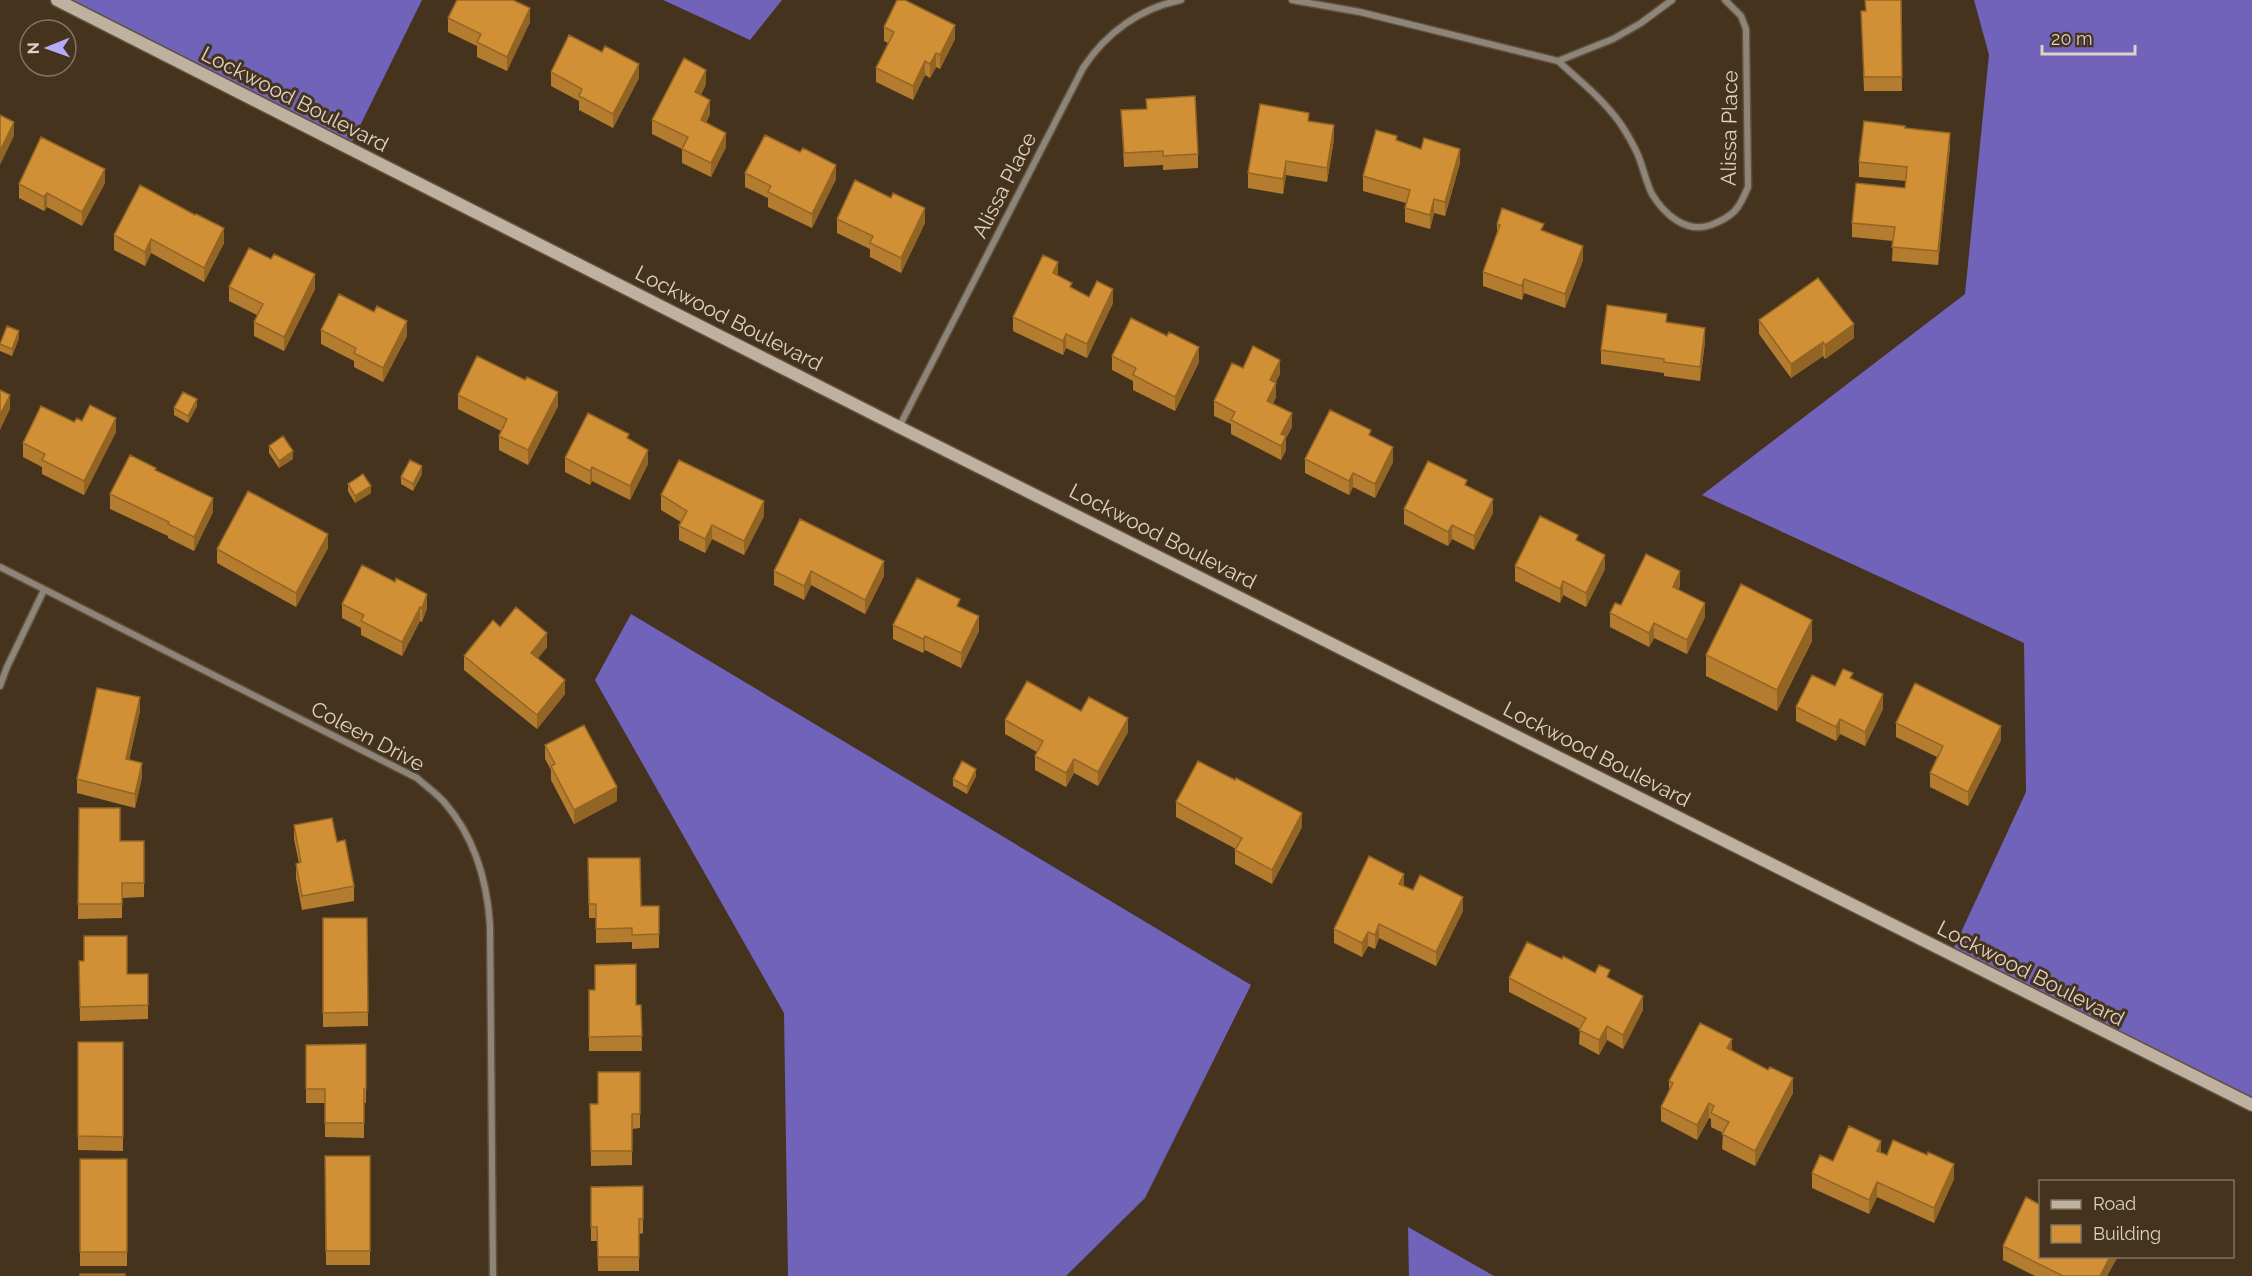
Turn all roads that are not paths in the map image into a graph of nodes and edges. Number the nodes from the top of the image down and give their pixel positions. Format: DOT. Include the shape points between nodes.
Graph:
graph roads {
  1 [pos="57,0"];
  2 [pos="1181,0"];
  3 [pos="1292,0"];
  4 [pos="1672,0"];
  5 [pos="1725,0"];
  6 [pos="79,5"];
  7 [pos="1558,61"];
  8 [pos="899,427"];
  9 [pos="0,567"];
  10 [pos="44,590"];
  11 [pos="0,686"];
  12 [pos="2252,1106"];
  13 [pos="493,1276"];
  1 -- 6 [label="main road, Lockwood Boulevard"];
  2 -- 8 [label="street, Alissa Place" via="1138,15 1108,36 1083,68"];
  3 -- 7 [label="street, Alissa Place" via="1360,12"];
  4 -- 7 [label="street" via="1613,39"];
  5 -- 7 [label="street, Alissa Place" via="1741,16 1746,29 1748,187 1740,206 1728,218 1708,226 1681,224 1664,211 1651,192 1637,153 1620,123"];
  6 -- 8 [label="main road, Lockwood Boulevard"];
  8 -- 12 [label="main road, Lockwood Boulevard"];
  9 -- 10 [label="street, Coleen Drive"];
  10 -- 11 [label="street"];
  10 -- 13 [label="street, Coleen Drive" via="417,778 444,802 468,838 484,877 490,925"];
}
